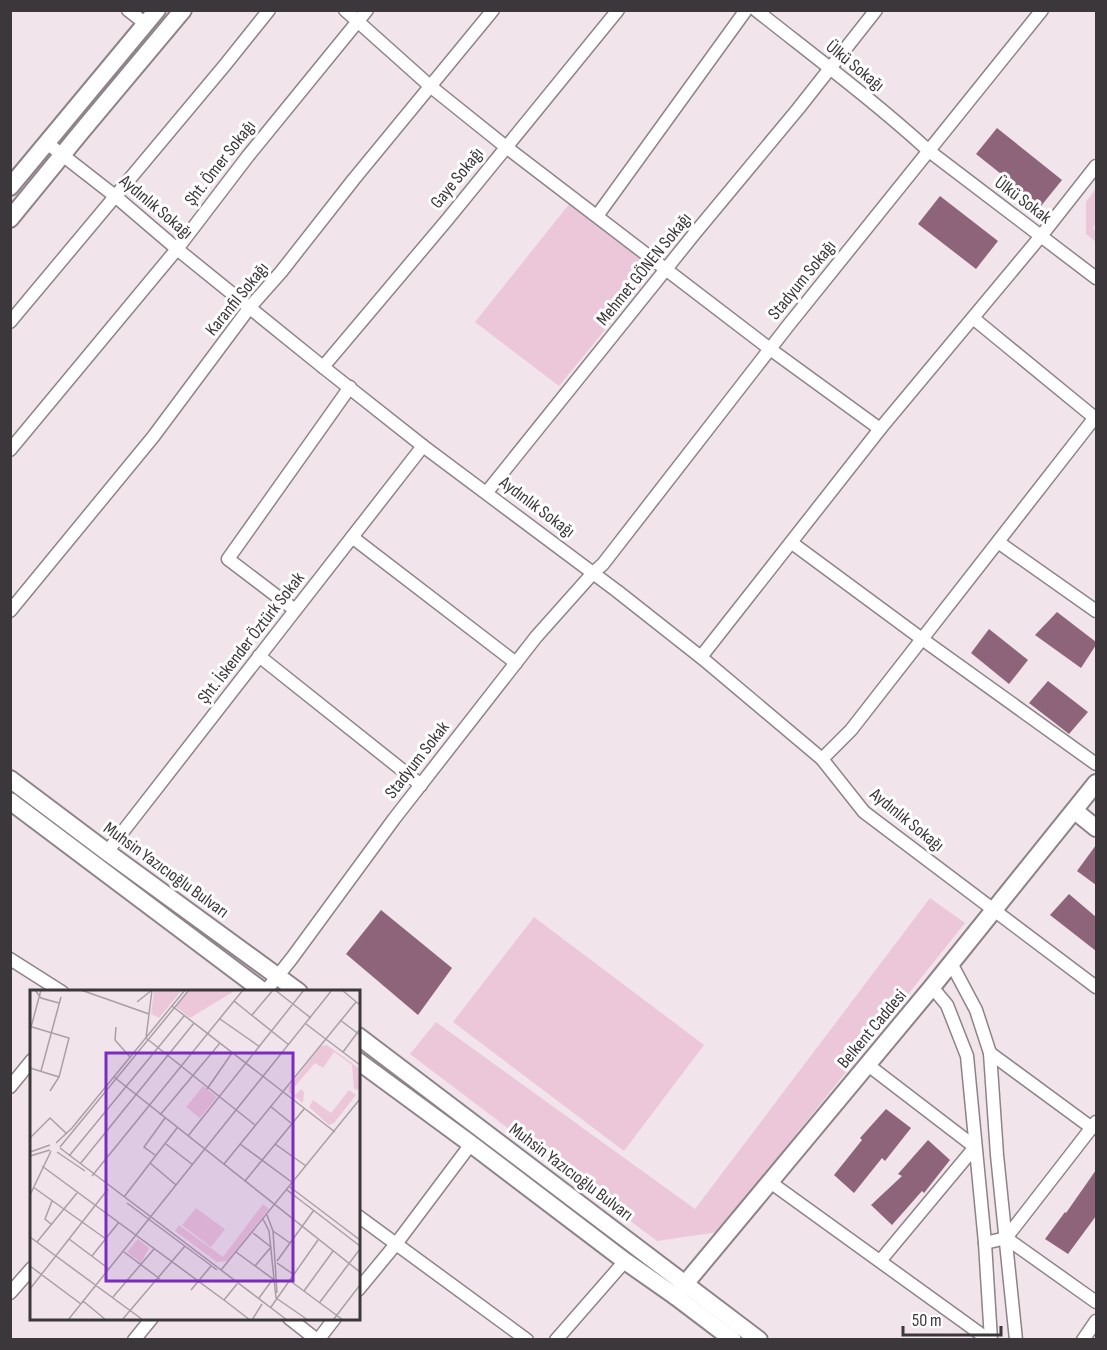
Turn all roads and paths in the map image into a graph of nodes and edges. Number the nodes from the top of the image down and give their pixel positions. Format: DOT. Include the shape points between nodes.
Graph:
graph roads {
  1 [pos="128,10"];
  2 [pos="158,10"];
  3 [pos="183,10"];
  4 [pos="269,10"];
  5 [pos="345,10"];
  6 [pos="367,10"];
  7 [pos="493,10"];
  8 [pos="618,10"];
  9 [pos="746,10"];
  10 [pos="756,10"];
  11 [pos="876,10"];
  12 [pos="1042,10"];
  13 [pos="357,22"];
  14 [pos="146,24"];
  15 [pos="831,69"];
  16 [pos="430,86"];
  17 [pos="47,143"];
  18 [pos="506,147"];
  19 [pos="928,152"];
  20 [pos="63,156"];
  21 [pos="1096,166"];
  22 [pos="10,186"];
  23 [pos="115,196"];
  24 [pos="597,216"];
  25 [pos="10,219"];
  26 [pos="1041,236"];
  27 [pos="177,249"];
  28 [pos="666,270"];
  29 [pos="1096,278"];
  30 [pos="250,307"];
  31 [pos="973,318"];
  32 [pos="10,322"];
  33 [pos="770,349"];
  34 [pos="323,367"];
  35 [pos="350,387"];
  36 [pos="1096,417"];
  37 [pos="880,429"];
  38 [pos="423,446"];
  39 [pos="10,450"];
  40 [pos="487,492"];
  41 [pos="352,537"];
  42 [pos="998,542"];
  43 [pos="792,543"];
  44 [pos="593,573"];
  45 [pos="295,610"];
  46 [pos="10,611"];
  47 [pos="1096,612"];
  48 [pos="922,639"];
  49 [pos="259,656"];
  50 [pos="702,658"];
  51 [pos="516,663"];
  52 [pos="822,759"];
  53 [pos="1096,764"];
  54 [pos="10,779"];
  55 [pos="421,785"];
  56 [pos="1094,791"];
  57 [pos="12,805"];
  58 [pos="1075,811"];
  59 [pos="1096,828"];
  60 [pos="107,852"];
  61 [pos="995,910"];
  62 [pos="10,959"];
  63 [pos="951,963"];
  64 [pos="277,975"];
  65 [pos="932,987"];
  66 [pos="1096,987"];
  67 [pos="59,990"];
  68 [pos="261,990"];
  69 [pos="266,990"];
  70 [pos="296,990"];
  71 [pos="360,1038"];
  72 [pos="990,1053"];
  73 [pos="30,1062"];
  74 [pos="360,1062"];
  75 [pos="868,1065"];
  76 [pos="10,1087"];
  77 [pos="1094,1125"];
  78 [pos="471,1144"];
  79 [pos="975,1147"];
  80 [pos="770,1182"];
  81 [pos="360,1217"];
  82 [pos="1006,1238"];
  83 [pos="985,1243"];
  84 [pos="396,1244"];
  85 [pos="625,1261"];
  86 [pos="880,1261"];
  87 [pos="30,1269"];
  88 [pos="16,1277"];
  89 [pos="360,1288"];
  90 [pos="680,1290"];
  91 [pos="10,1293"];
  92 [pos="1096,1302"];
  93 [pos="150,1320"];
  94 [pos="292,1320"];
  95 [pos="333,1320"];
  96 [pos="1096,1321"];
  97 [pos="134,1340"];
  98 [pos="318,1340"];
  99 [pos="527,1340"];
  100 [pos="556,1340"];
  101 [pos="733,1340"];
  102 [pos="759,1340"];
  103 [pos="990,1340"];
  104 [pos="1016,1340"];
  105 [pos="1083,1340"];
  1 -- 14 [label="street"];
  2 -- 14 [label="main road"];
  3 -- 20 [label="main road"];
  4 -- 23 [label="street"];
  5 -- 13 [label="street"];
  6 -- 13 [label="street, Şht. Ömer Sokağı"];
  7 -- 16 [label="street, Karanfil Sokağı"];
  8 -- 18 [label="street, Gaye Sokağı"];
  9 -- 24 [label="street"];
  10 -- 15 [label="street, Ülkü Sokağı"];
  11 -- 15 [label="street, Mehmet GÖNEN Sokağı"];
  12 -- 19 [label="street, Stadyum Sokağı"];
  13 -- 16 [label="street"];
  13 -- 27 [label="street, Şht. Ömer Sokağı"];
  14 -- 17 [label="main road"];
  15 -- 19 [label="street, Ülkü Sokağı"];
  15 -- 28 [label="street, Mehmet GÖNEN Sokağı"];
  16 -- 18 [label="street"];
  16 -- 30 [label="street, Karanfil Sokağı"];
  17 -- 20 [label="street, Aydınlık Sokağı"];
  17 -- 22 [label="main road"];
  18 -- 24 [label="street"];
  18 -- 34 [label="street, Gaye Sokağı"];
  19 -- 26 [label="street, Ülkü Sokak"];
  19 -- 33 [label="street, Stadyum Sokağı"];
  20 -- 23 [label="street, Aydınlık Sokağı"];
  20 -- 25 [label="main road"];
  21 -- 26 [label="street"];
  23 -- 27 [label="street, Aydınlık Sokağı"];
  23 -- 32 [label="street"];
  24 -- 28 [label="street"];
  26 -- 29 [label="street, Ülkü Sokak"];
  26 -- 31 [label="street"];
  27 -- 30 [label="street, Aydınlık Sokağı"];
  27 -- 39 [label="street, Şht. Ömer Sokağı"];
  28 -- 33 [label="street"];
  28 -- 40 [label="street, Mehmet GÖNEN Sokağı"];
  30 -- 34 [label="street, Aydınlık Sokağı"];
  30 -- 46 [label="street, Karanfil Sokağı" via="153,437"];
  31 -- 36 [label="street"];
  31 -- 37 [label="street"];
  33 -- 37 [label="street"];
  33 -- 44 [label="street, Stadyum Sokağı"];
  34 -- 35 [label="street, Aydınlık Sokağı"];
  35 -- 38 [label="street, Aydınlık Sokağı"];
  35 -- 45 [label="street" via="228,559"];
  36 -- 42 [label="street"];
  37 -- 43 [label="street"];
  38 -- 40 [label="street, Aydınlık Sokağı"];
  38 -- 41 [label="street, Şht. İskender Öztürk Sokak"];
  40 -- 44 [label="street, Aydınlık Sokağı"];
  41 -- 45 [label="street, Şht. İskender Öztürk Sokak"];
  41 -- 51 [label="street"];
  42 -- 47 [label="street"];
  42 -- 48 [label="street"];
  43 -- 48 [label="street"];
  43 -- 50 [label="street"];
  44 -- 50 [label="street, Aydınlık Sokağı"];
  44 -- 51 [label="street, Stadyum Sokak"];
  45 -- 49 [label="street, Şht. İskender Öztürk Sokak"];
  48 -- 52 [label="street"];
  48 -- 53 [label="street"];
  49 -- 55 [label="street"];
  49 -- 60 [label="street, Şht. İskender Öztürk Sokak"];
  50 -- 52 [label="street, Aydınlık Sokağı"];
  51 -- 55 [label="street, Stadyum Sokak"];
  52 -- 61 [label="street, Aydınlık Sokağı" via="864,812"];
  54 -- 60 [label="main road, Muhsin Yazıcıoğlu Bulvarı"];
  55 -- 64 [label="street, Stadyum Sokak"];
  56 -- 58 [label="main road, Belkent Caddesi"];
  57 -- 68 [label="main road, Muhsin Yazıcıoğlu Bulvarı"];
  58 -- 59 [label="main road"];
  58 -- 61 [label="main road, Belkent Caddesi"];
  60 -- 64 [label="main road, Muhsin Yazıcıoğlu Bulvarı"];
  61 -- 63 [label="main road, Belkent Caddesi"];
  61 -- 66 [label="street, Aydınlık Sokağı"];
  62 -- 67 [label="street"];
  63 -- 65 [label="main road, Belkent Caddesi"];
  63 -- 72 [label="street" via="976,1011"];
  64 -- 69 [label="street, Stadyum Sokak"];
  64 -- 70 [label="main road, Muhsin Yazıcıoğlu Bulvarı"];
  65 -- 75 [label="main road, Belkent Caddesi"];
  65 -- 79 [label="street" via="947,1005 967,1056"];
  71 -- 90 [label="main road, Muhsin Yazıcıoğlu Bulvarı"];
  72 -- 77 [label="street"];
  72 -- 82 [label="street"];
  73 -- 76 [label="street"];
  74 -- 78 [label="main road, Muhsin Yazıcıoğlu Bulvarı"];
  75 -- 79 [label="street"];
  75 -- 80 [label="main road, Belkent Caddesi"];
  77 -- 82 [label="street"];
  78 -- 84 [label="street"];
  78 -- 85 [label="main road, Muhsin Yazıcıoğlu Bulvarı"];
  79 -- 83 [label="street"];
  79 -- 86 [label="street"];
  80 -- 86 [label="street"];
  80 -- 90 [label="main road, Belkent Caddesi"];
  81 -- 84 [label="street"];
  82 -- 83 [label="street"];
  82 -- 92 [label="street"];
  82 -- 104 [label="street"];
  83 -- 103 [label="street"];
  84 -- 89 [label="street"];
  84 -- 99 [label="street"];
  85 -- 90 [label="main road, Muhsin Yazıcıoğlu Bulvarı"];
  85 -- 100 [label="street"];
  86 -- 103 [label="street"];
  87 -- 88 [label="street"];
  88 -- 91 [label="street"];
  90 -- 101 [label="main road, Muhsin Yazıcıoğlu Bulvarı"];
  90 -- 102 [label="main road, Muhsin Yazıcıoğlu Bulvarı"];
  93 -- 97 [label="street"];
  94 -- 98 [label="street"];
  95 -- 98 [label="street"];
  96 -- 105 [label="street"];
}
